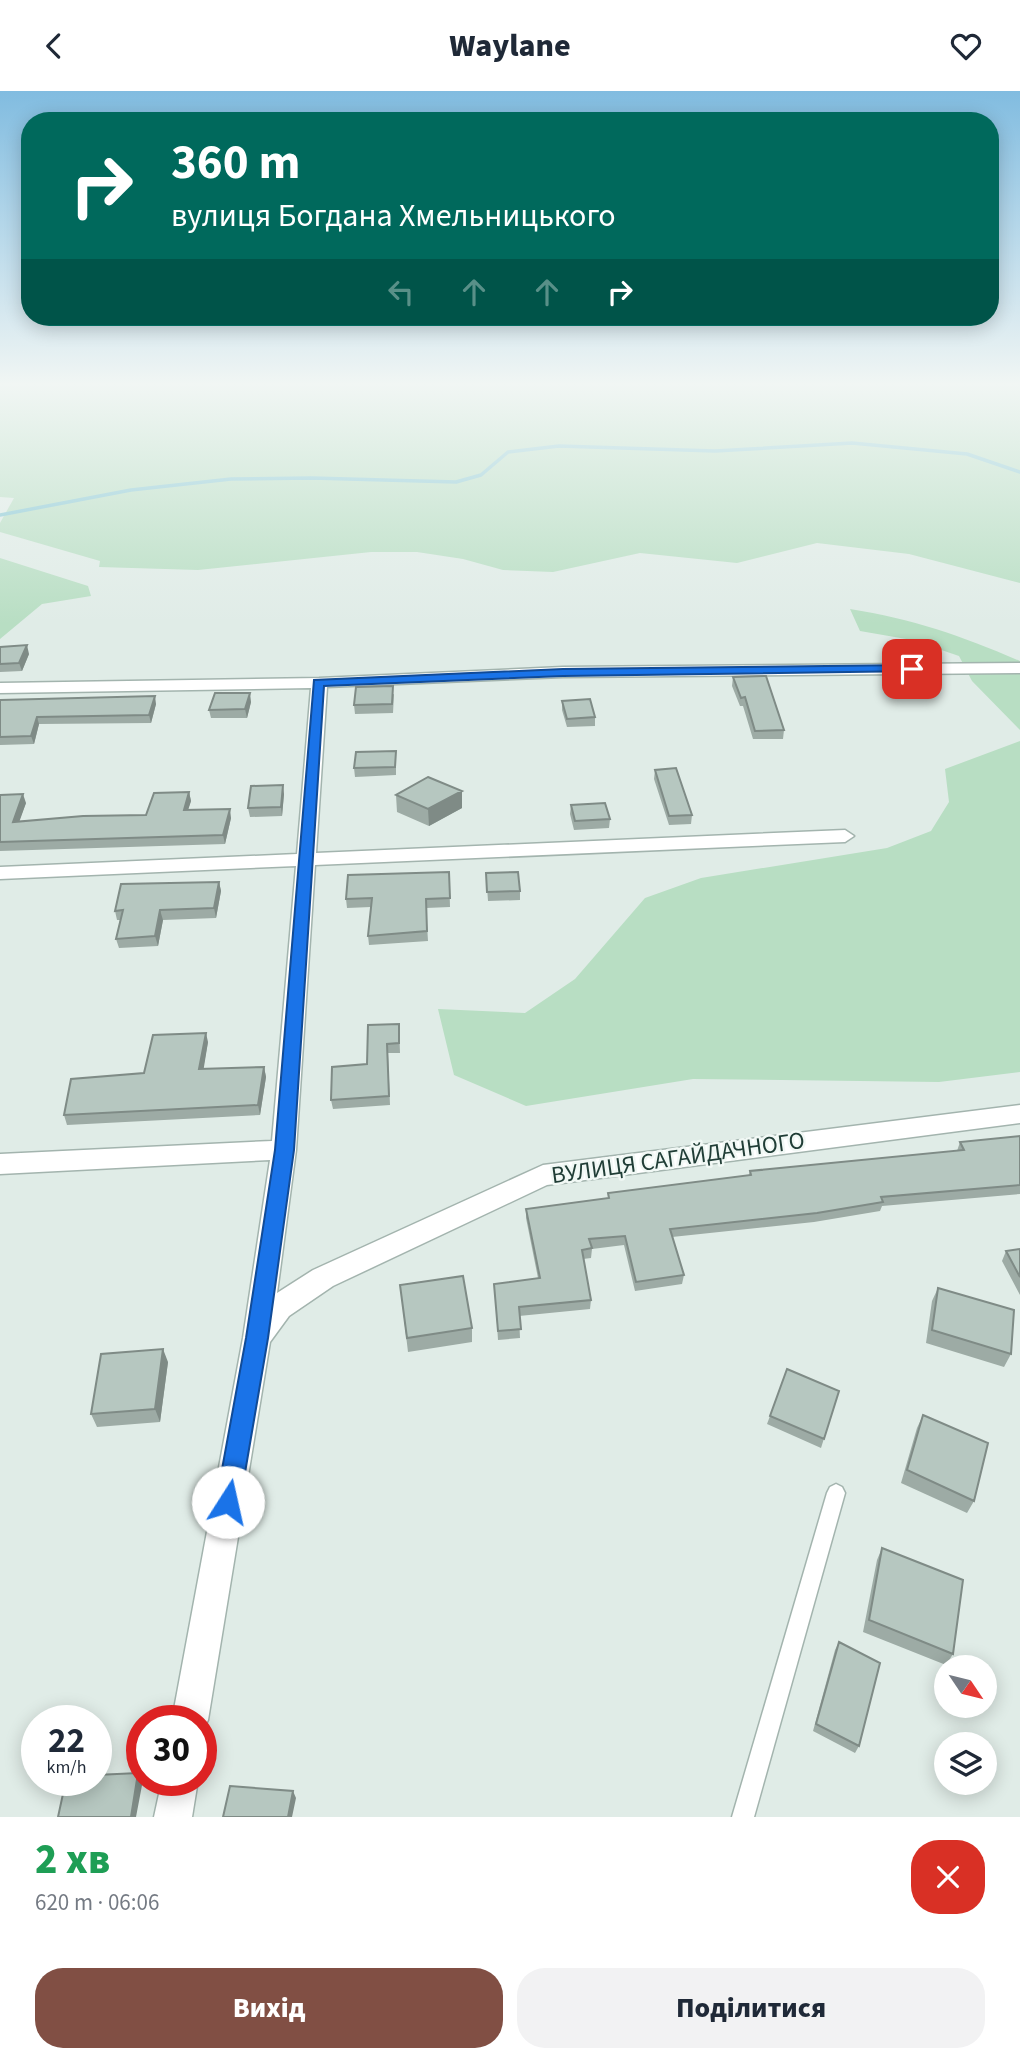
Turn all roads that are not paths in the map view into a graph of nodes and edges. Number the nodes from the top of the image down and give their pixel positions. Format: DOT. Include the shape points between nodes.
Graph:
graph roads {
  1 [pos="1020,668"];
  2 [pos="319,683"];
  3 [pos="0,688"];
  4 [pos="845,836"];
  5 [pos="304,860"];
  6 [pos="0,873"];
  7 [pos="1020,1114"];
  8 [pos="285,1150"];
  9 [pos="0,1164"];
  10 [pos="257,1338"];
  11 [pos="836,1493"];
  12 [pos="193,1705"];
  13 [pos="177,1796"];
  14 [pos="173,1817"];
  15 [pos="743,1817"];
  1 -- 2 [label="street" via="563,672"];
  2 -- 3 [label="street"];
  2 -- 5 [label="street"];
  4 -- 5 [label="street"];
  5 -- 6 [label="street"];
  5 -- 8 [label="street"];
  7 -- 10 [label="street, ВУЛИЦЯ САГАЙДАЧНОГО" via="543,1175 323,1277 279,1307"];
  8 -- 9 [label="street"];
  8 -- 10 [label="street"];
  10 -- 12 [label="street"];
  11 -- 15 [label="lane"];
  13 -- 14 [label="street"];
}
